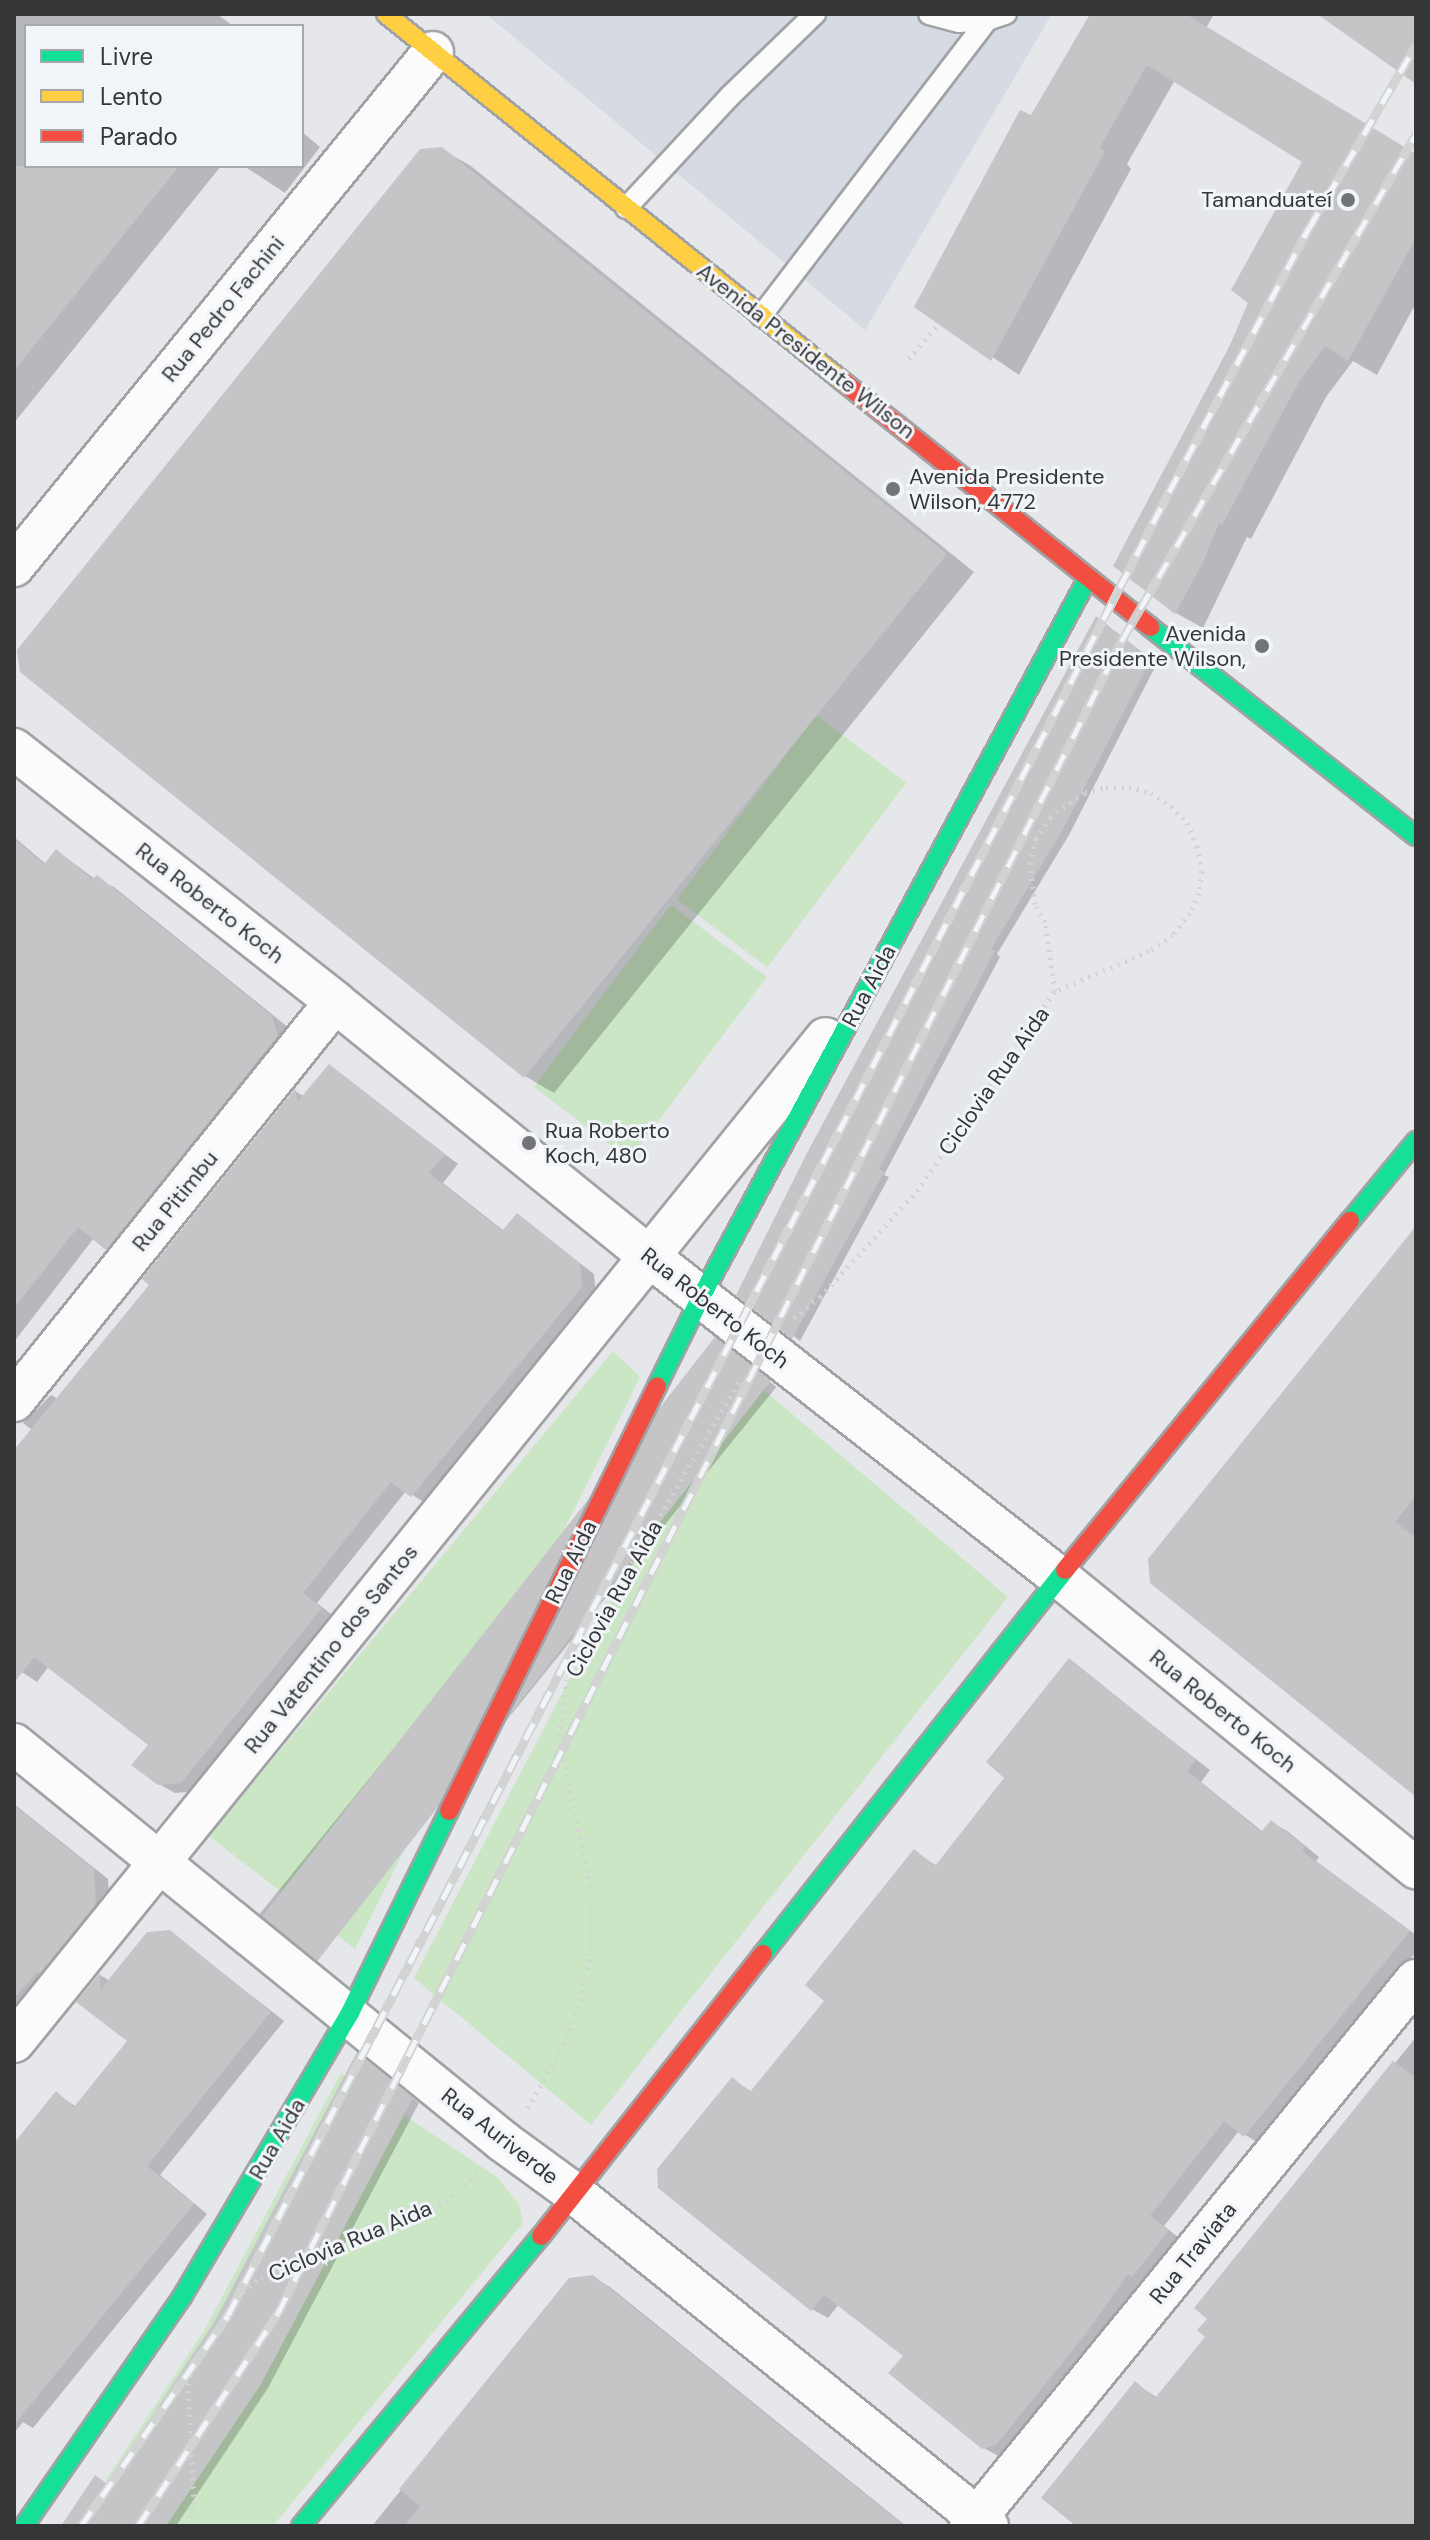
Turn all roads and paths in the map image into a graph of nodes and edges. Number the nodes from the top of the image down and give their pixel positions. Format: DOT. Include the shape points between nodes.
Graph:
graph roads {
  1 [pos="386,14"];
  2 [pos="815,14"];
  3 [pos="929,14"];
  4 [pos="997,17"];
  5 [pos="433,52"];
  6 [pos="626,208"];
  7 [pos="761,316"];
  8 [pos="939,323"];
  9 [pos="909,359"];
  10 [pos="14,566"];
  11 [pos="1088,578"];
  12 [pos="14,749"];
  13 [pos="1416,836"];
  14 [pos="871,981"];
  15 [pos="1055,991"];
  16 [pos="335,1002"];
  17 [pos="1416,1141"];
  18 [pos="651,1258"];
  19 [pos="701,1297"];
  20 [pos="761,1345"];
  21 [pos="14,1401"];
  22 [pos="1059,1577"];
  23 [pos="587,1640"];
  24 [pos="571,1667"];
  25 [pos="14,1744"];
  26 [pos="158,1860"];
  27 [pos="1416,1868"];
  28 [pos="1416,1980"];
  29 [pos="350,2013"];
  30 [pos="14,2042"];
  31 [pos="504,2142"];
  32 [pos="574,2193"];
  33 [pos="229,2303"];
  34 [pos="195,2358"];
  35 [pos="978,2523"];
  36 [pos="24,2526"];
  37 [pos="190,2526"];
  38 [pos="301,2526"];
  1 -- 5 [label="street, Avenida Presidente Wilson"];
  2 -- 6 [label="lane"];
  3 -- 4 [label="lane" via="959,22"];
  4 -- 7 [label="lane"];
  5 -- 6 [label="street, Avenida Presidente Wilson"];
  5 -- 10 [label="street, Rua Pedro Fachini"];
  6 -- 7 [label="street, Avenida Presidente Wilson"];
  7 -- 11 [label="street, Avenida Presidente Wilson"];
  8 -- 9 [label="path"];
  11 -- 13 [label="street, Avenida Presidente Wilson"];
  11 -- 14 [label="street, Rua Aida"];
  12 -- 16 [label="street, Rua Roberto Koch"];
  14 -- 18 [label="street, Rua Vatentino dos Santos"];
  14 -- 19 [label="street, Rua Aida"];
  15 -- 15 [label="path, Ciclovia Rua Aida" via="1149,951 1173,935 1190,913 1202,871 1197,846 1187,823 1151,793 1129,787 1085,792 1050,817 1036,839 1030,885 1045,922"];
  15 -- 20 [label="path, Ciclovia Rua Aida" via="917,1191 820,1297"];
  16 -- 18 [label="street, Rua Roberto Koch"];
  16 -- 21 [label="street, Rua Pitimbu"];
  17 -- 22 [label="street"];
  18 -- 19 [label="street, Rua Roberto Koch"];
  18 -- 26 [label="street, Rua Vatentino dos Santos"];
  19 -- 20 [label="street, Rua Roberto Koch"];
  19 -- 29 [label="street, Rua Aida"];
  20 -- 22 [label="street, Rua Roberto Koch"];
  20 -- 23 [label="path, Ciclovia Rua Aida"];
  22 -- 27 [label="street, Rua Roberto Koch"];
  22 -- 32 [label="street"];
  24 -- 31 [label="path, Ciclovia Rua Aida" via="559,1736 592,1894 590,1955 564,2045 541,2090"];
  25 -- 26 [label="street, Rua Auriverde"];
  26 -- 29 [label="street, Rua Auriverde"];
  26 -- 30 [label="street, Rua Vatentino dos Santos"];
  28 -- 35 [label="street, Rua Traviata"];
  29 -- 31 [label="street, Rua Auriverde"];
  29 -- 36 [label="street, Rua Aida" via="182,2297"];
  31 -- 32 [label="street, Rua Auriverde"];
  31 -- 33 [label="path, Ciclovia Rua Aida" via="446,2201 261,2277"];
  32 -- 35 [label="street, Rua Auriverde"];
  32 -- 38 [label="street"];
  34 -- 37 [label="path" via="188,2385 194,2504"];
}
